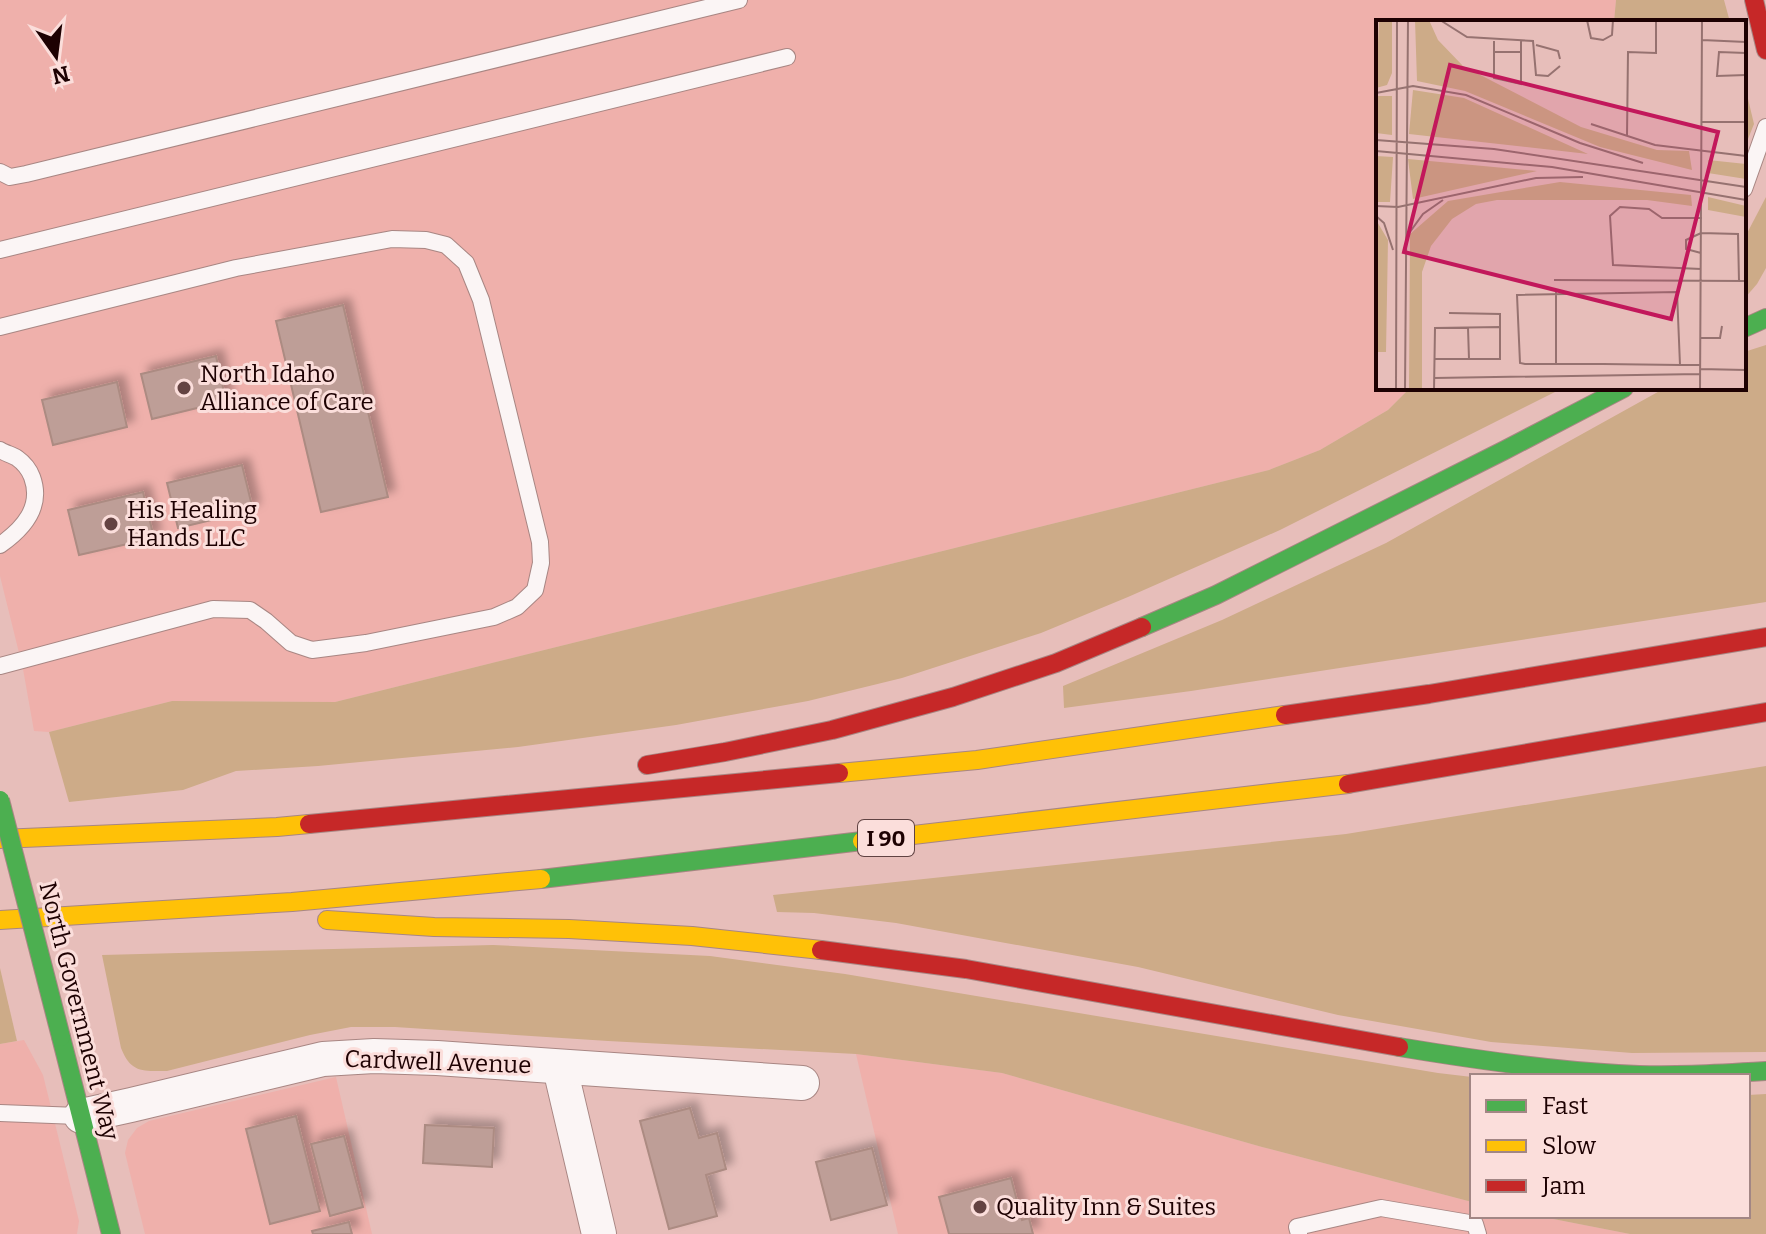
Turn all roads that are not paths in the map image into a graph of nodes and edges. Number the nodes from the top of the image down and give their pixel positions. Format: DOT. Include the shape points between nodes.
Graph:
graph roads {
  1 [pos="739,0"];
  2 [pos="1754,0"];
  3 [pos="1766,50"];
  4 [pos="787,57"];
  5 [pos="1766,127"];
  6 [pos="0,172"];
  7 [pos="1746,183"];
  8 [pos="0,250"];
  9 [pos="1766,318"];
  10 [pos="0,327"];
  11 [pos="1746,327"];
  12 [pos="1596,390"];
  13 [pos="1620,390"];
  14 [pos="1573,415"];
  15 [pos="0,450"];
  16 [pos="0,545"];
  17 [pos="1766,637"];
  18 [pos="0,666"];
  19 [pos="1766,712"];
  20 [pos="636,766"];
  21 [pos="513,787"];
  22 [pos="0,800"];
  23 [pos="277,827"];
  24 [pos="0,839"];
  25 [pos="173,910"];
  26 [pos="0,920"];
  27 [pos="560,1068"];
  28 [pos="1766,1071"];
  29 [pos="802,1083"];
  30 [pos="0,1113"];
  31 [pos="81,1116"];
  32 [pos="111,1234"];
  33 [pos="599,1234"];
  34 [pos="1299,1234"];
  35 [pos="1478,1234"];
  1 -- 6 [label="lane" via="26,174 10,177"];
  2 -- 3 [label="main road"];
  4 -- 8 [label="lane"];
  5 -- 7 [label="lane"];
  9 -- 11 [label="main road"];
  10 -- 18 [label="lane" via="236,268 392,239 446,245 466,263 481,300 541,563 535,590 517,607 494,617 366,643 312,650 291,643 250,610 213,609"];
  12 -- 14 [label="lane"];
  13 -- 14 [label="main road"];
  14 -- 20 [label="main road" via="1216,595 1056,663 832,730"];
  15 -- 16 [label="lane" via="29,469 36,497 32,513"];
  17 -- 23 [label="main road" via="1429,694 977,760"];
  19 -- 25 [label="main road, I 90" via="1366,782 538,879"];
  21 -- 23 [label="main road"];
  22 -- 31 [label="main road, North Government Way, bridge"];
  23 -- 24 [label="main road"];
  25 -- 26 [label="main road, I 90"];
  25 -- 28 [label="main road" via="707,938 966,969 1402,1048 1532,1066 1620,1074"];
  27 -- 29 [label="street, Cardwell Avenue"];
  27 -- 31 [label="street, Cardwell Avenue" via="437,1058 323,1059"];
  27 -- 33 [label="street"];
  30 -- 31 [label="lane"];
  31 -- 32 [label="main road, North Government Way"];
  34 -- 35 [label="lane" via="1297,1227 1381,1208 1475,1224"];
}
